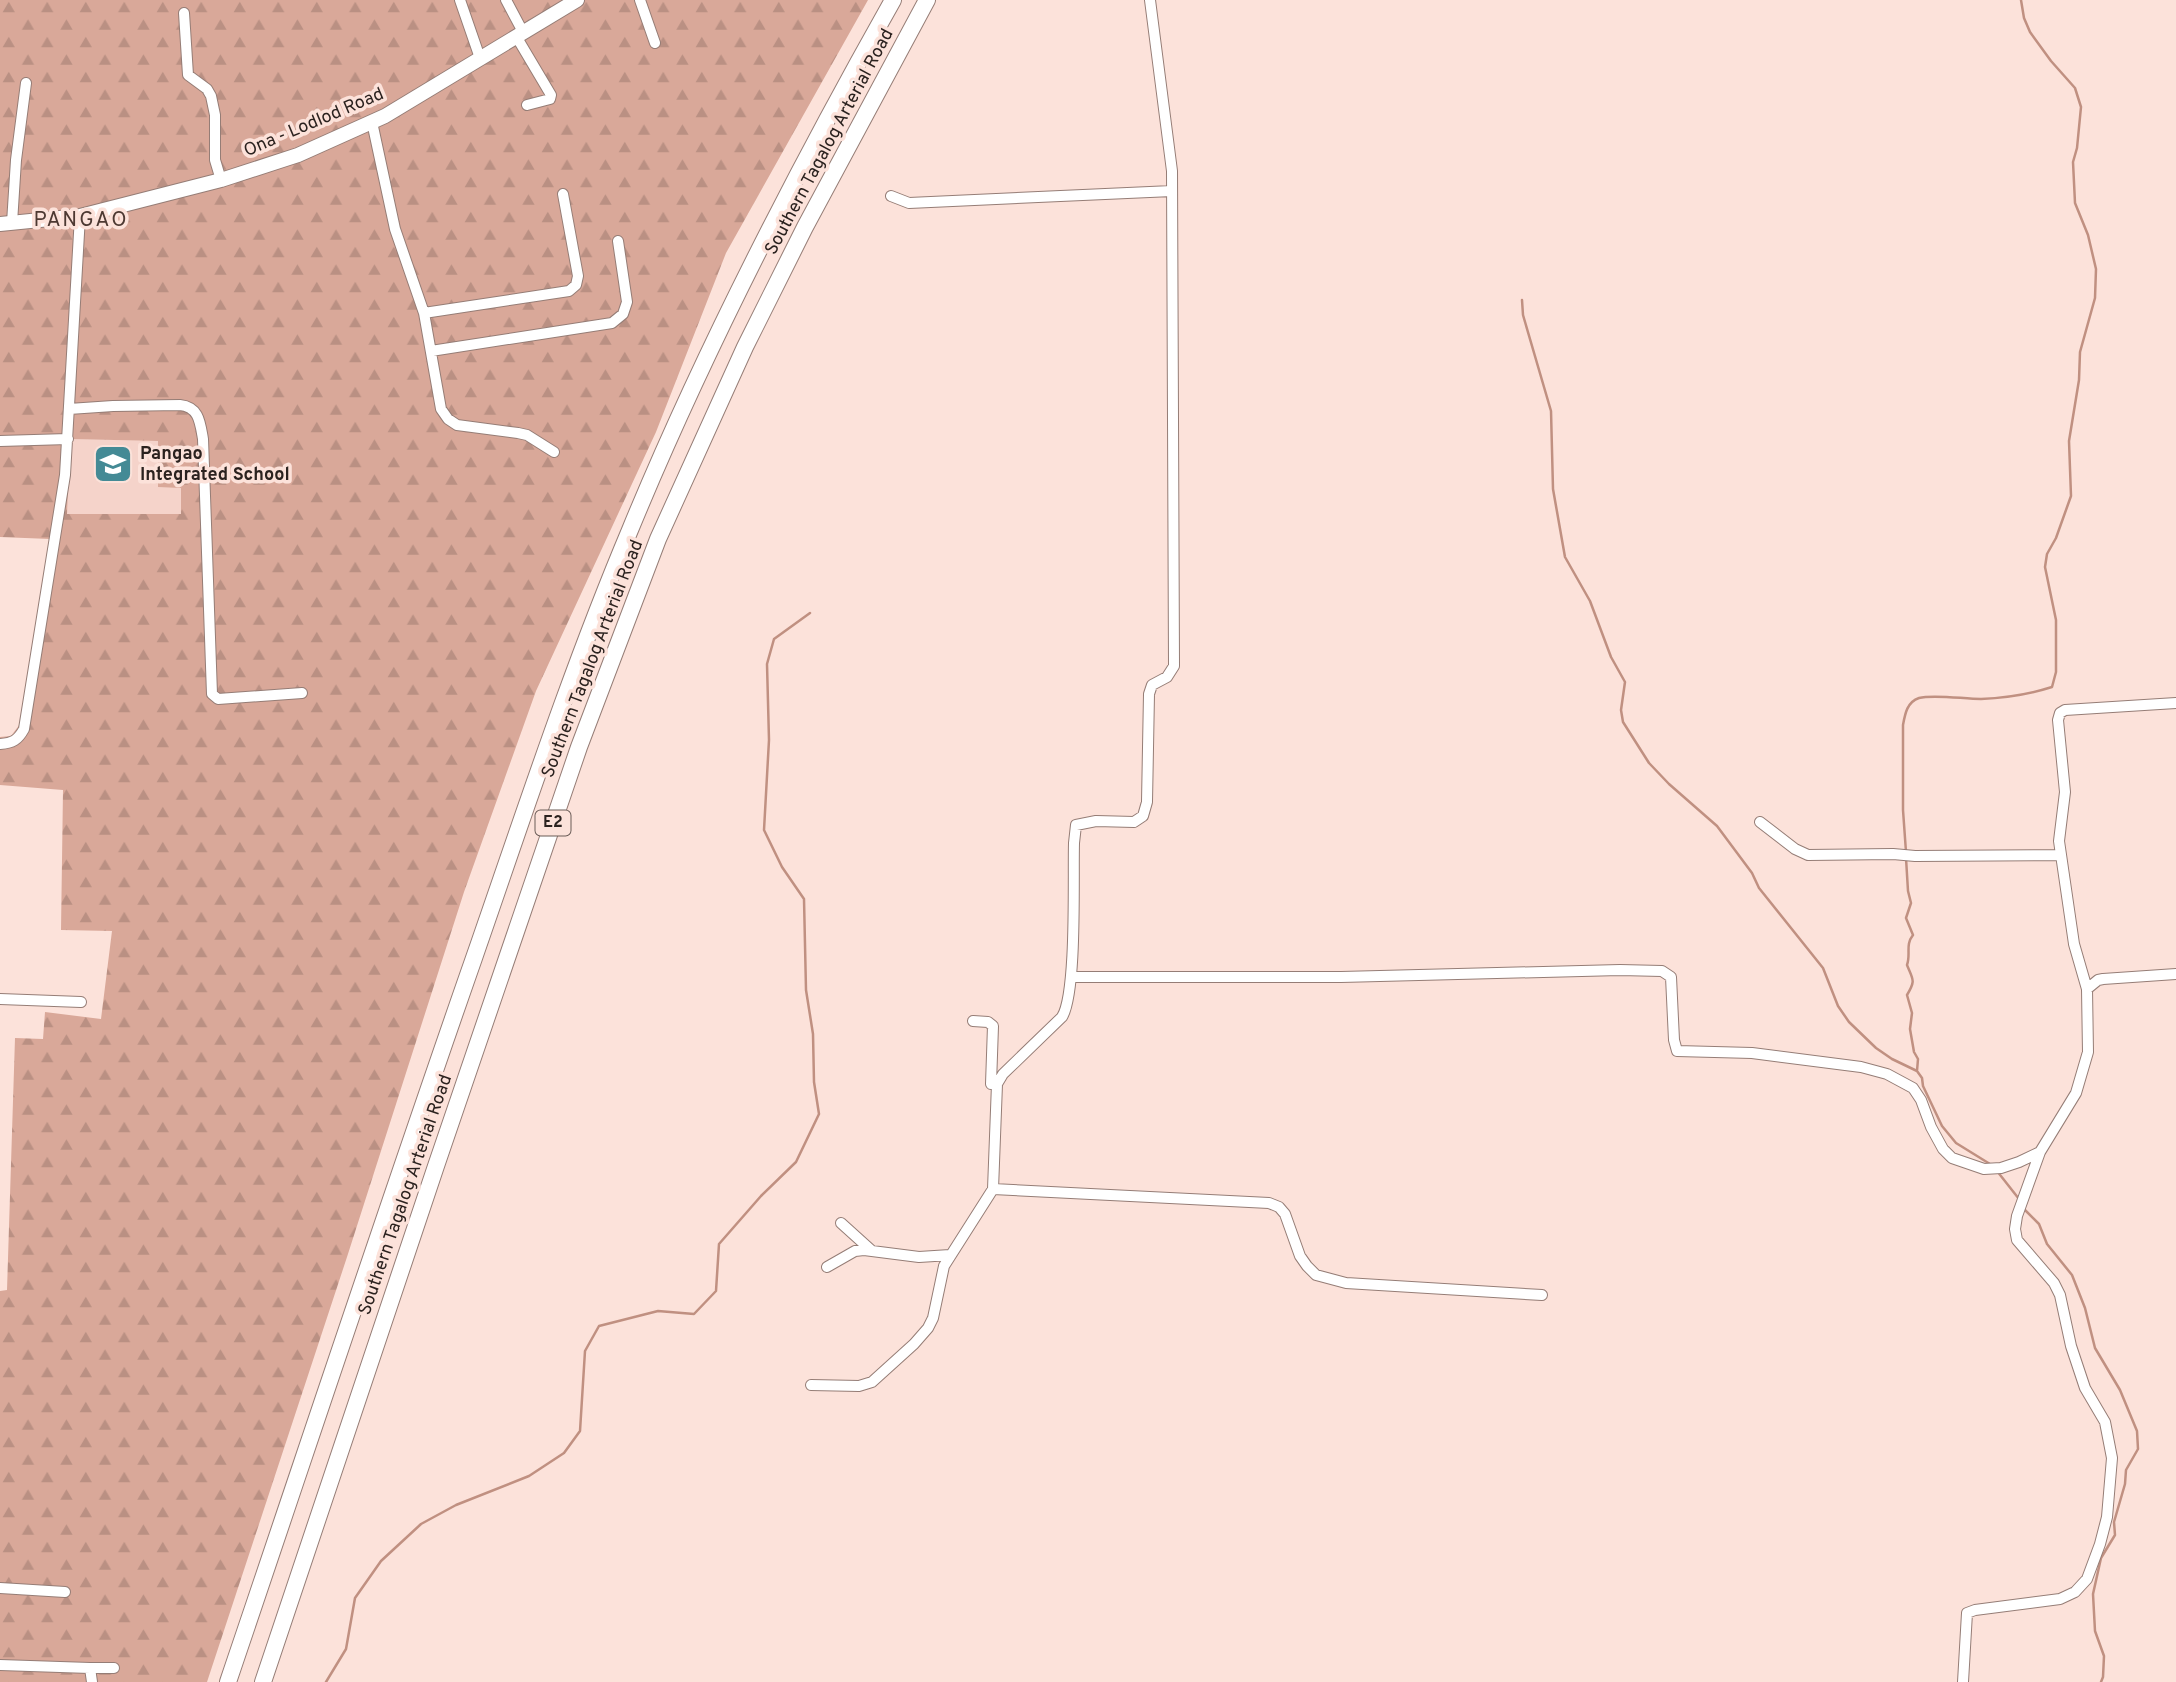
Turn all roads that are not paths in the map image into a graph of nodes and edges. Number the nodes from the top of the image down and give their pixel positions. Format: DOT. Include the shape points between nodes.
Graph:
graph roads {
  1 [pos="460,0"];
  2 [pos="506,0"];
  3 [pos="577,0"];
  4 [pos="640,0"];
  5 [pos="893,0"];
  6 [pos="927,0"];
  7 [pos="1150,0"];
  8 [pos="184,13"];
  9 [pos="519,34"];
  10 [pos="655,43"];
  11 [pos="480,58"];
  12 [pos="26,83"];
  13 [pos="527,105"];
  14 [pos="372,122"];
  15 [pos="221,180"];
  16 [pos="1172,191"];
  17 [pos="563,194"];
  18 [pos="891,196"];
  19 [pos="80,216"];
  20 [pos="6,223"];
  21 [pos="618,241"];
  22 [pos="424,313"];
  23 [pos="431,351"];
  24 [pos="69,409"];
  25 [pos="68,439"];
  26 [pos="0,441"];
  27 [pos="554,452"];
  28 [pos="302,693"];
  29 [pos="2176,703"];
  30 [pos="0,744"];
  31 [pos="1760,822"];
  32 [pos="2061,855"];
  33 [pos="2176,975"];
  34 [pos="1071,977"];
  35 [pos="2087,989"];
  36 [pos="0,999"];
  37 [pos="82,1002"];
  38 [pos="973,1021"];
  39 [pos="997,1084"];
  40 [pos="2040,1152"];
  41 [pos="993,1189"];
  42 [pos="841,1223"];
  43 [pos="872,1251"];
  44 [pos="950,1255"];
  45 [pos="827,1267"];
  46 [pos="1542,1295"];
  47 [pos="811,1385"];
  48 [pos="0,1588"];
  49 [pos="65,1592"];
  50 [pos="0,1665"];
  51 [pos="90,1668"];
  52 [pos="114,1668"];
  53 [pos="92,1682"];
  54 [pos="228,1682"];
  55 [pos="263,1682"];
  56 [pos="1963,1682"];
  1 -- 11 [label="street"];
  2 -- 9 [label="street"];
  3 -- 9 [label="main road, Ona - Lodlod Road"];
  4 -- 10 [label="street"];
  5 -- 54 [label="highway, Southern Tagalog Arterial Road / E2" via="776,214 629,530 541,764"];
  6 -- 55 [label="highway, Southern Tagalog Arterial Road / E2" via="745,347 658,539 579,747"];
  7 -- 16 [label="street"];
  8 -- 15 [label="street" via="188,72 211,96 215,160"];
  9 -- 11 [label="main road, Ona - Lodlod Road"];
  9 -- 13 [label="street" via="551,95"];
  11 -- 14 [label="main road, Ona - Lodlod Road"];
  12 -- 20 [label="street"];
  14 -- 15 [label="main road, Ona - Lodlod Road" via="298,155"];
  14 -- 22 [label="street" via="395,229"];
  15 -- 19 [label="main road, Ona - Lodlod Road"];
  16 -- 18 [label="street" via="909,203"];
  16 -- 34 [label="street" via="1174,666 1167,677 1152,685 1149,694 1143,816 1134,822 1076,825"];
  17 -- 22 [label="street" via="578,276 569,291"];
  19 -- 20 [label="main road, Ona - Lodlod Road"];
  19 -- 24 [label="street"];
  21 -- 23 [label="street" via="626,302 623,314 612,323"];
  22 -- 23 [label="street"];
  23 -- 27 [label="street" via="441,409 448,419 457,425 527,435"];
  24 -- 25 [label="street"];
  24 -- 28 [label="street" via="180,405 195,411 203,439 212,694 218,699"];
  25 -- 26 [label="street"];
  25 -- 30 [label="street" via="24,729 11,743"];
  29 -- 32 [label="street" via="2060,713 2065,792"];
  31 -- 32 [label="street" via="1808,855"];
  32 -- 35 [label="street" via="2074,944"];
  33 -- 35 [label="street" via="2098,980"];
  34 -- 39 [label="street" via="1062,1017"];
  34 -- 40 [label="street" via="1662,971 1671,977 1677,1051 1752,1053 1879,1071 1917,1094 1930,1127 1952,1158 1984,1169 2001,1168"];
  35 -- 40 [label="street" via="2088,1052 2078,1088"];
  36 -- 37 [label="street"];
  38 -- 39 [label="street" via="993,1026 991,1084"];
  39 -- 41 [label="street"];
  40 -- 56 [label="street" via="2017,1216 2017,1240 2060,1295 2085,1388 2105,1422 2112,1458 2107,1517 2087,1579 2076,1592 2060,1599 1967,1613"];
  41 -- 44 [label="street"];
  41 -- 46 [label="street" via="1269,1203 1285,1214 1300,1256 1317,1275 1346,1283"];
  42 -- 43 [label="street"];
  43 -- 44 [label="street" via="919,1257"];
  43 -- 45 [label="street" via="855,1251"];
  44 -- 47 [label="street" via="933,1318 914,1344 872,1382 847,1387"];
  48 -- 49 [label="street"];
  50 -- 51 [label="street"];
  51 -- 52 [label="street"];
  51 -- 53 [label="street"];
}
